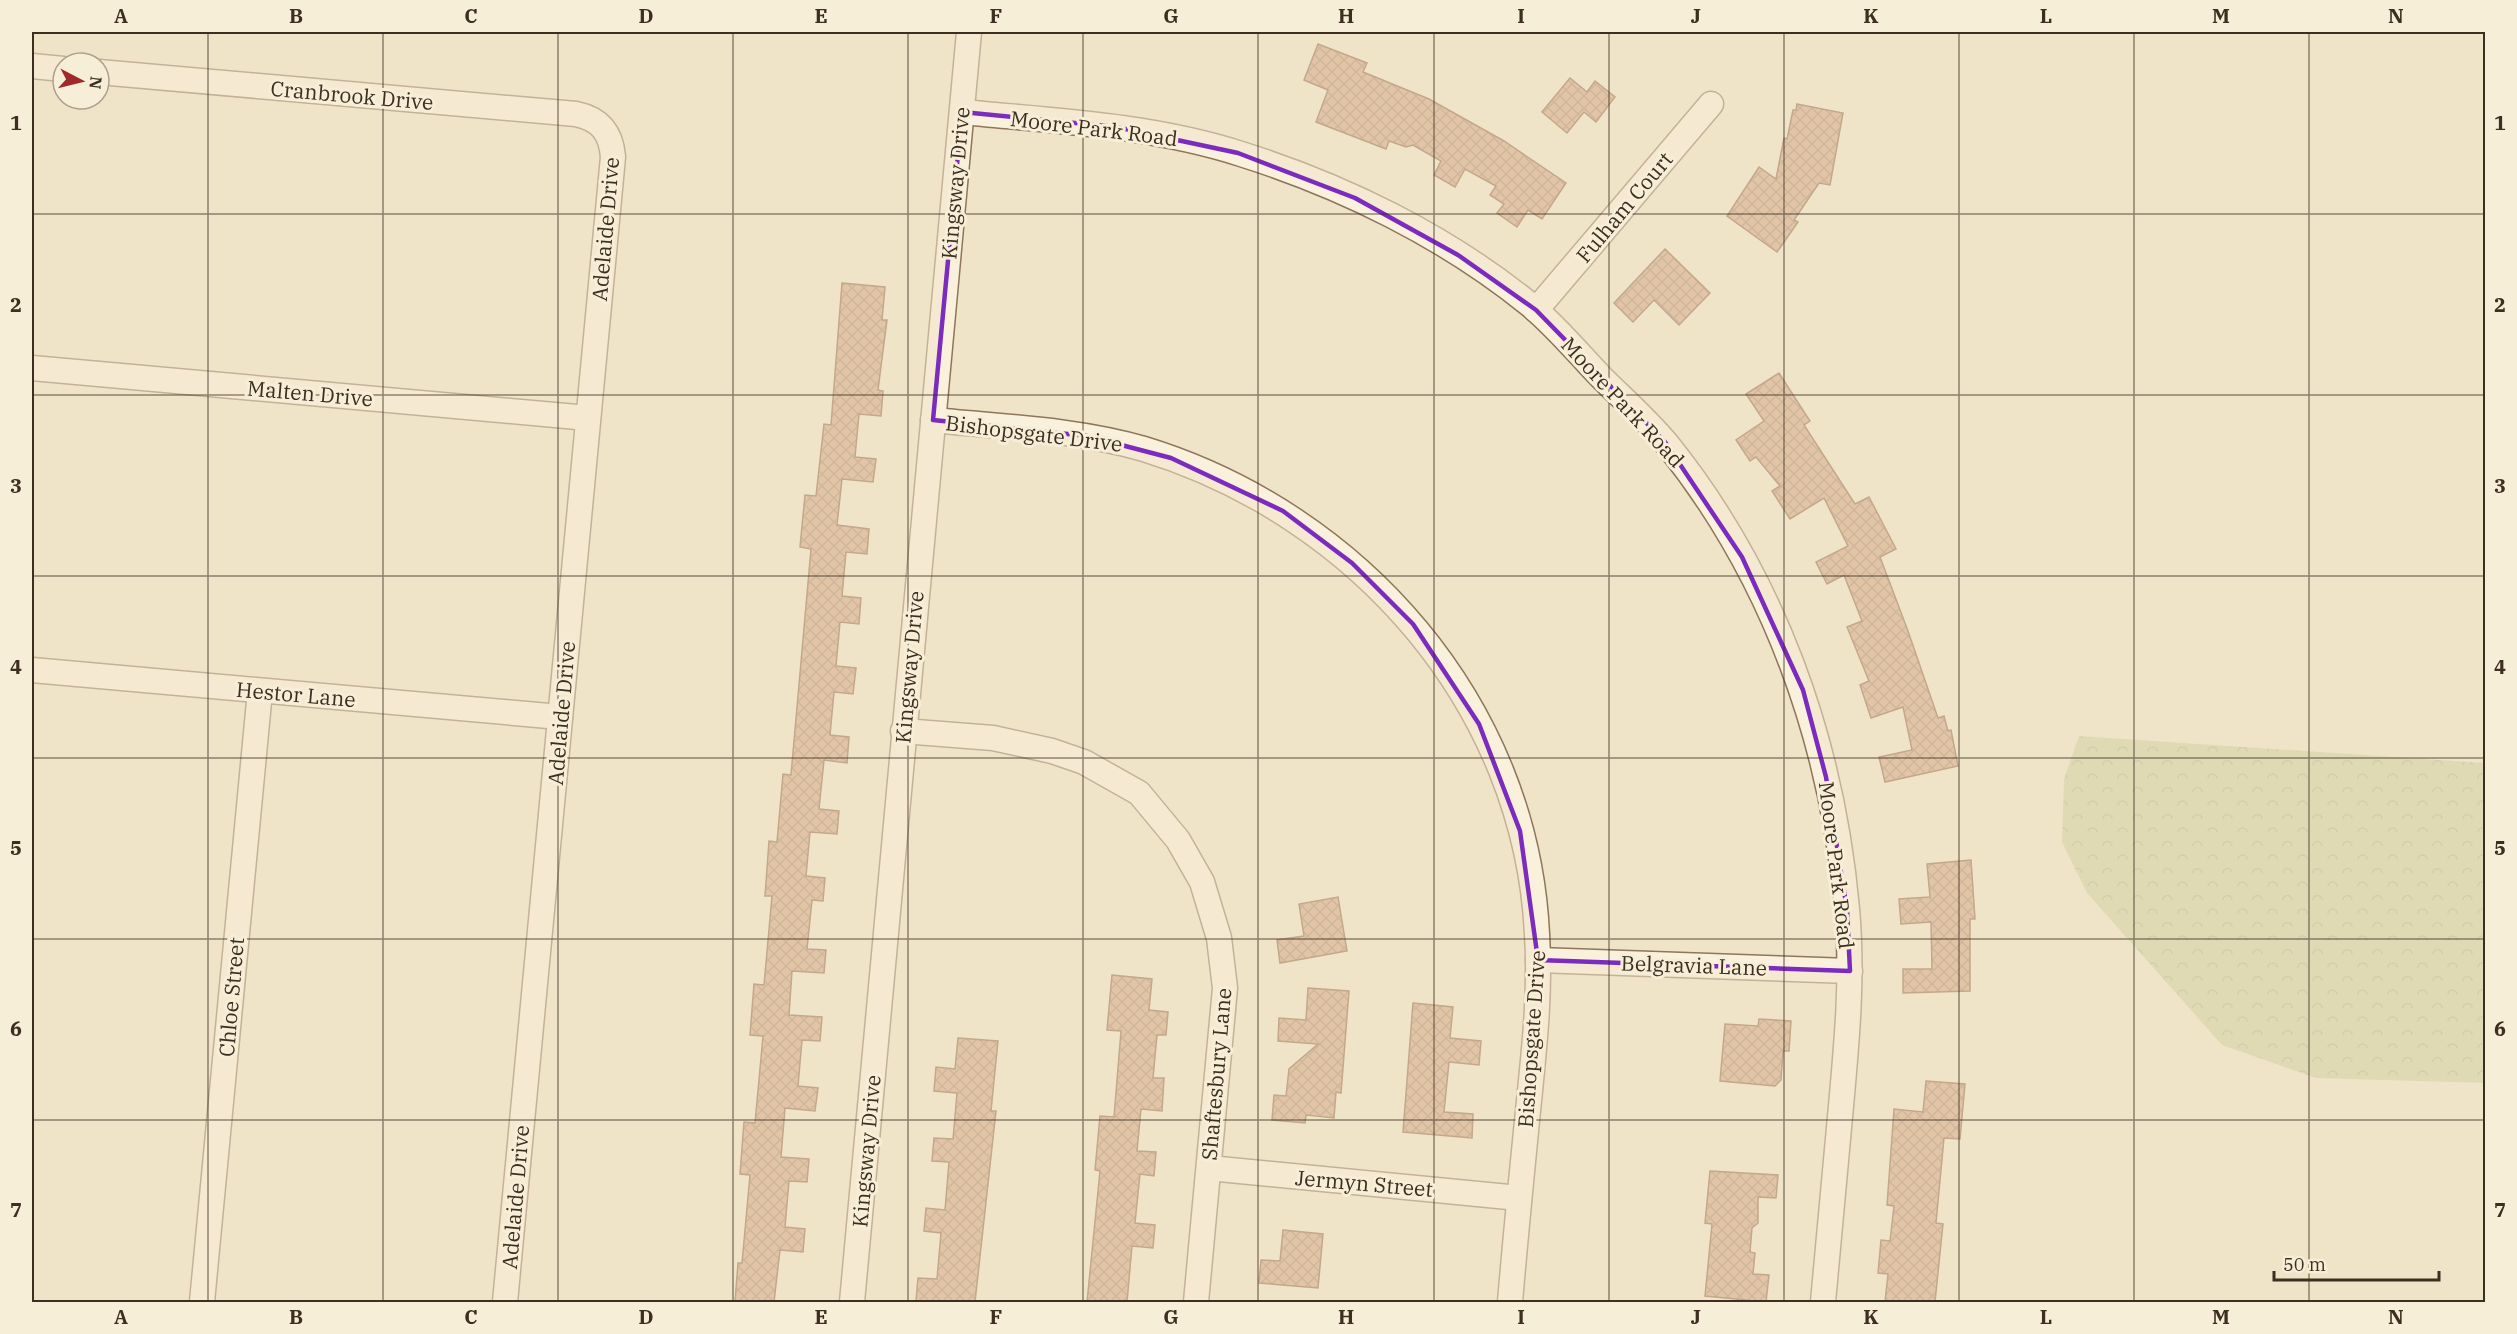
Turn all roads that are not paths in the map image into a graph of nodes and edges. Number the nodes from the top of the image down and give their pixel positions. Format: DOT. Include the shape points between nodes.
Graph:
graph roads {
  1 [pos="969,32"];
  2 [pos="32,66"];
  3 [pos="51,68"];
  4 [pos="111,73"];
  5 [pos="1711,104"];
  6 [pos="962,112"];
  7 [pos="603,126"];
  8 [pos="1536,310"];
  9 [pos="32,368"];
  10 [pos="588,418"];
  11 [pos="933,420"];
  12 [pos="32,670"];
  13 [pos="260,691"];
  14 [pos="560,717"];
  15 [pos="903,731"];
  16 [pos="1538,960"];
  17 [pos="1850,971"];
  18 [pos="1209,1168"];
  19 [pos="1519,1198"];
  20 [pos="202,1302"];
  21 [pos="505,1302"];
  22 [pos="852,1302"];
  23 [pos="1196,1302"];
  24 [pos="1510,1302"];
  25 [pos="1823,1302"];
  1 -- 6 [label="street, Kingsway Drive"];
  2 -- 3 [label="street"];
  4 -- 7 [label="street, Cranbrook Drive" via="576,114"];
  5 -- 8 [label="street, Fulham Court"];
  6 -- 8 [label="street, Moore Park Road" via="1116,127 1187,140 1265,162 1355,198 1407,224"];
  6 -- 11 [label="street, Kingsway Drive"];
  7 -- 10 [label="street, Adelaide Drive" via="613,157"];
  8 -- 17 [label="street, Moore Park Road" via="1665,442 1699,488 1762,595 1803,690 1826,777 1847,910"];
  9 -- 10 [label="street, Malten Drive"];
  10 -- 14 [label="street, Adelaide Drive"];
  11 -- 15 [label="street, Kingsway Drive"];
  11 -- 16 [label="street, Bishopsgate Drive" via="1087,436 1171,458 1234,484 1332,545 1418,631 1450,674 1479,724 1520,831 1530,873"];
  12 -- 13 [label="street, Hestor Lane"];
  13 -- 14 [label="street, Hestor Lane"];
  13 -- 20 [label="street, Chloe Street"];
  14 -- 21 [label="street, Adelaide Drive"];
  15 -- 18 [label="street, Shaftesbury Lane" via="1024,743 1084,762 1139,792 1178,840 1202,882 1219,938 1225,988"];
  15 -- 22 [label="street, Kingsway Drive"];
  16 -- 17 [label="street, Belgravia Lane"];
  16 -- 19 [label="street, Bishopsgate Drive" via="1536,1029"];
  17 -- 25 [label="street, Moore Park Road"];
  18 -- 19 [label="street, Jermyn Street"];
  18 -- 23 [label="street, Shaftesbury Lane"];
  19 -- 24 [label="street, Bishopsgate Drive"];
}
